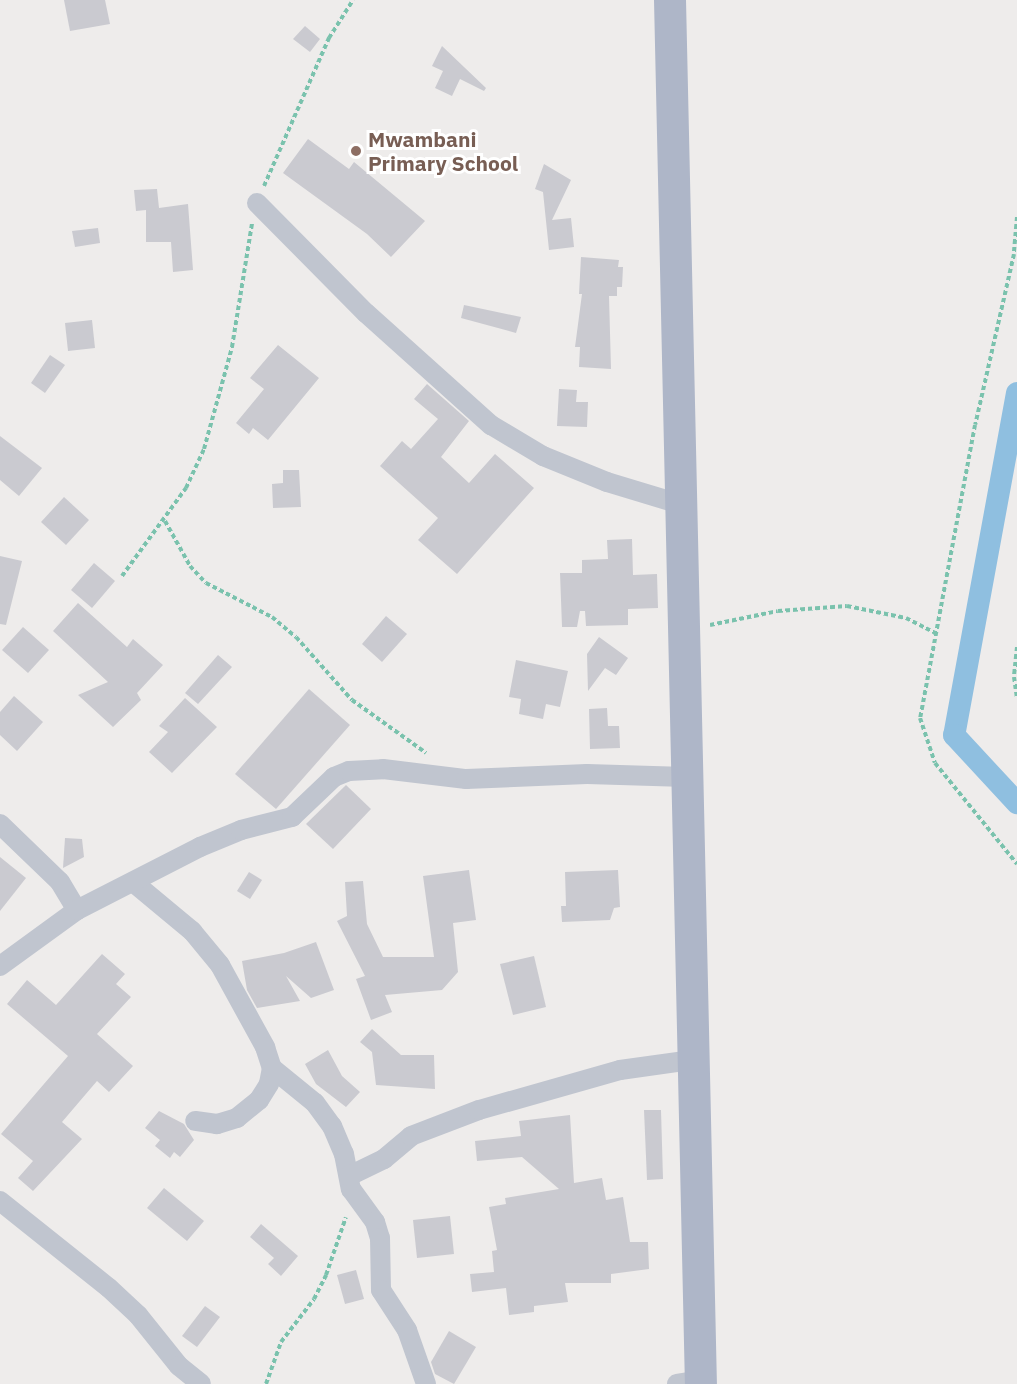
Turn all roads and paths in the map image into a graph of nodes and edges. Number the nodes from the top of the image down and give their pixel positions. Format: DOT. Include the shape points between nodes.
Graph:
graph roads {
  1 [pos="353,0"];
  2 [pos="670,0"];
  3 [pos="257,204"];
  4 [pos="1017,217"];
  5 [pos="680,504"];
  6 [pos="165,521"];
  7 [pos="122,576"];
  8 [pos="683,631"];
  9 [pos="936,633"];
  10 [pos="1017,647"];
  11 [pos="1017,699"];
  12 [pos="686,777"];
  13 [pos="466,779"];
  14 [pos="0,824"];
  15 [pos="1017,864"];
  16 [pos="133,882"];
  17 [pos="77,910"];
  18 [pos="0,966"];
  19 [pos="692,1060"];
  20 [pos="272,1068"];
  21 [pos="195,1121"];
  22 [pos="350,1183"];
  23 [pos="0,1201"];
  24 [pos="693,1383"];
  25 [pos="201,1384"];
  26 [pos="266,1384"];
  27 [pos="426,1384"];
  1 -- 3 [label="path" via="309,79"];
  2 -- 5 [label="main road"];
  3 -- 5 [label="street" via="366,313 491,424 554,460 607,482"];
  3 -- 6 [label="path" via="246,246 221,395 204,449"];
  4 -- 9 [label="path" via="1014,254"];
  5 -- 8 [label="main road"];
  6 -- 7 [label="path"];
  6 -- 13 [label="path" via="190,566 206,583 272,618 296,637 352,700"];
  8 -- 9 [label="path" via="778,611 847,606 898,616"];
  8 -- 12 [label="main road"];
  9 -- 15 [label="path" via="921,718 926,741 935,763 958,796"];
  10 -- 11 [label="path"];
  12 -- 13 [label="street" via="587,774"];
  12 -- 19 [label="main road"];
  13 -- 16 [label="street" via="383,769 349,771 334,777 292,817 231,834"];
  14 -- 17 [label="street" via="60,882"];
  16 -- 17 [label="street"];
  16 -- 20 [label="street" via="192,931 220,965 265,1047"];
  17 -- 18 [label="street"];
  19 -- 22 [label="street" via="620,1070 479,1110 411,1136"];
  19 -- 24 [label="main road"];
  20 -- 21 [label="street" via="269,1084 259,1100 237,1118 217,1124"];
  20 -- 22 [label="street" via="315,1103 332,1126"];
  22 -- 26 [label="path" via="335,1257 314,1299 281,1342"];
  22 -- 27 [label="street" via="375,1222 380,1238 381,1290 407,1330"];
  23 -- 25 [label="street" via="109,1288 138,1315 179,1366"];
}
